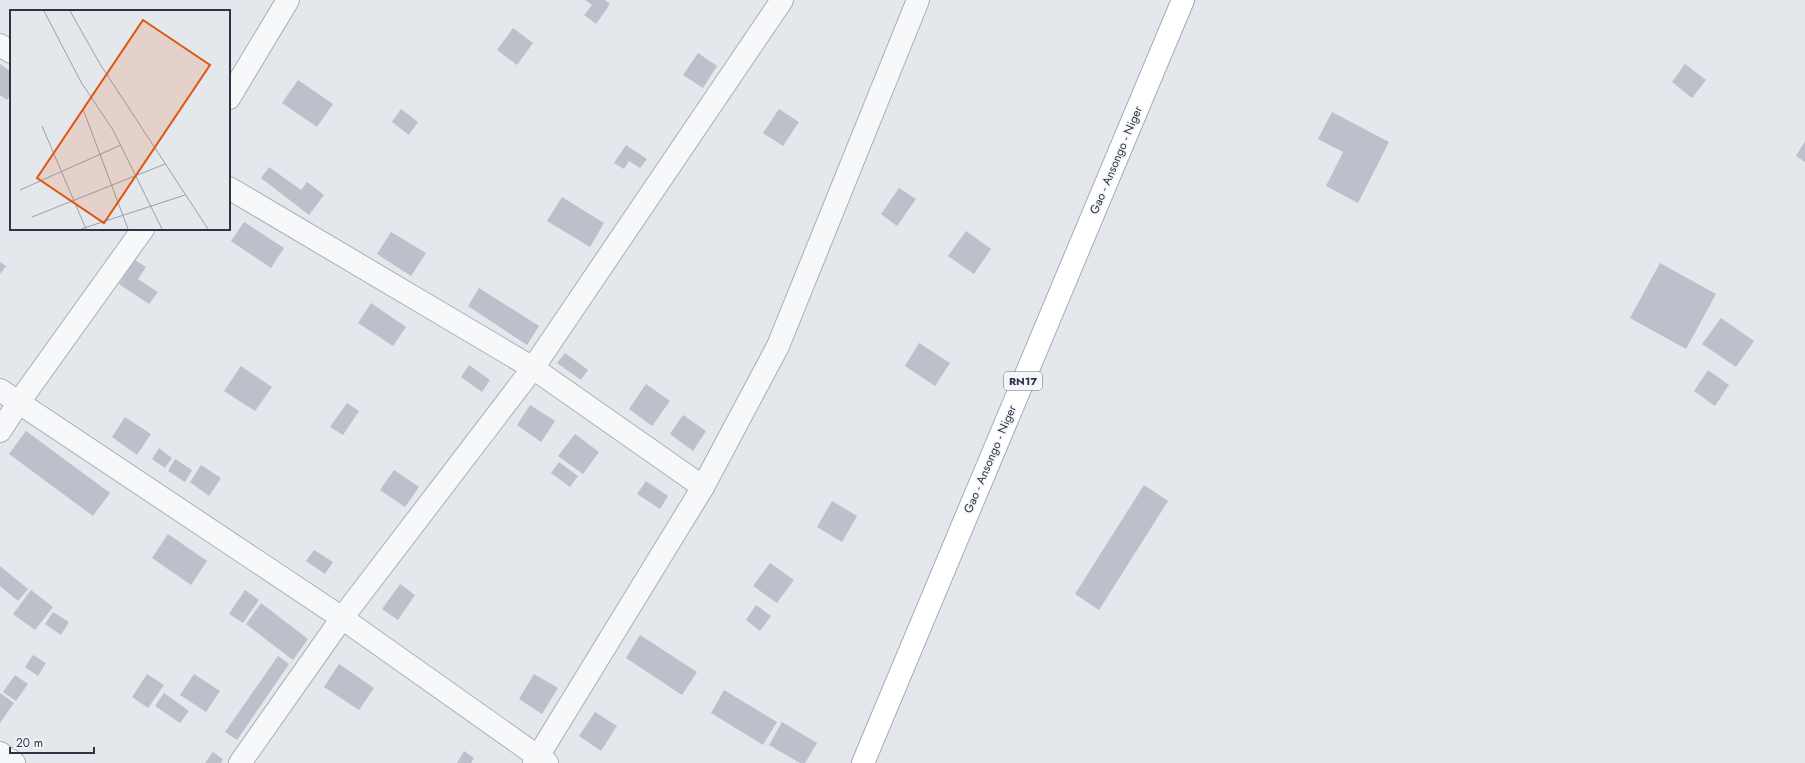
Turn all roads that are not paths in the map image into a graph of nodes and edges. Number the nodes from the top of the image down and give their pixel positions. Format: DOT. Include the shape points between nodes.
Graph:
graph roads {
  1 [pos="288,0"];
  2 [pos="782,0"];
  3 [pos="918,0"];
  4 [pos="1183,0"];
  5 [pos="0,45"];
  6 [pos="10,51"];
  7 [pos="230,96"];
  8 [pos="230,189"];
  9 [pos="142,230"];
  10 [pos="533,368"];
  11 [pos="0,390"];
  12 [pos="19,402"];
  13 [pos="0,431"];
  14 [pos="703,487"];
  15 [pos="342,618"];
  16 [pos="0,753"];
  17 [pos="539,761"];
  18 [pos="14,763"];
  19 [pos="240,763"];
  20 [pos="863,763"];
  1 -- 7 [label="street"];
  2 -- 10 [label="street"];
  3 -- 14 [label="street" via="778,346"];
  4 -- 20 [label="main road, Gao - Ansongo - Niger / RN17"];
  5 -- 6 [label="street"];
  8 -- 10 [label="street"];
  9 -- 12 [label="street"];
  10 -- 14 [label="street"];
  10 -- 15 [label="street"];
  11 -- 12 [label="street"];
  12 -- 13 [label="street"];
  12 -- 15 [label="street"];
  14 -- 17 [label="street"];
  15 -- 17 [label="street"];
  15 -- 19 [label="street"];
  16 -- 18 [label="street"];
}
